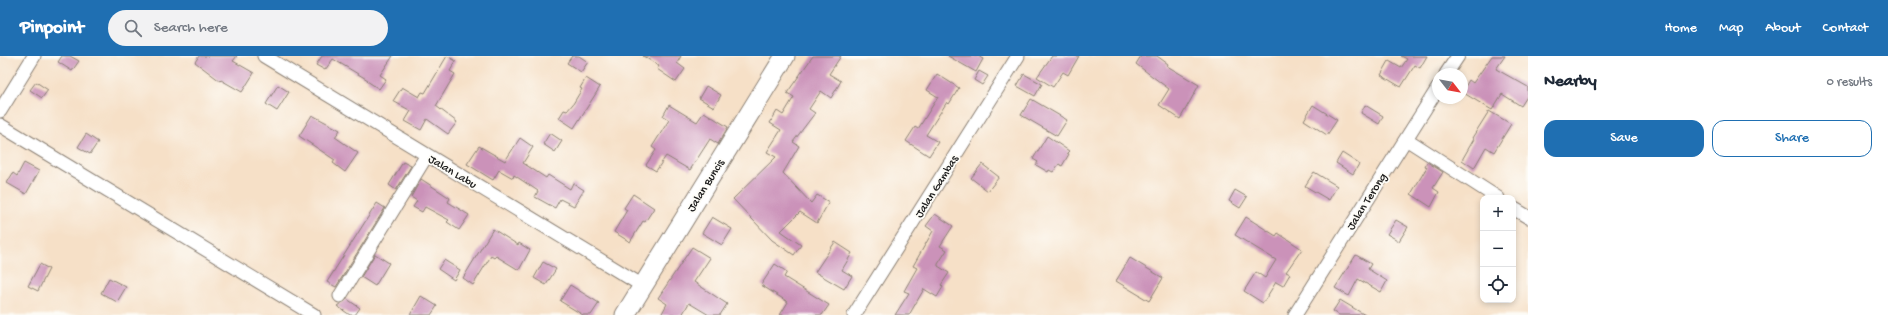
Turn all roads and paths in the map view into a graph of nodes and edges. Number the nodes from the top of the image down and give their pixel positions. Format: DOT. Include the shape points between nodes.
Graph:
graph roads {
  1 [pos="34,56"];
  2 [pos="264,56"];
  3 [pos="785,56"];
  4 [pos="1018,56"];
  5 [pos="1458,56"];
  6 [pos="1450,68"];
  7 [pos="1432,97"];
  8 [pos="0,111"];
  9 [pos="0,125"];
  10 [pos="1406,138"];
  11 [pos="427,155"];
  12 [pos="1493,195"];
  13 [pos="1516,210"];
  14 [pos="1528,217"];
  15 [pos="643,286"];
  16 [pos="340,296"];
  17 [pos="314,315"];
  18 [pos="625,315"];
  19 [pos="854,315"];
  20 [pos="1295,315"];
  1 -- 8 [label="street"];
  2 -- 11 [label="street, Jalan Labu"];
  3 -- 15 [label="street, Jalan Buncis"];
  4 -- 19 [label="street, Jalan Gambas"];
  5 -- 6 [label="street"];
  7 -- 10 [label="street, Jalan Terong"];
  9 -- 17 [label="street"];
  10 -- 12 [label="street"];
  10 -- 20 [label="street, Jalan Terong"];
  11 -- 15 [label="street, Jalan Labu"];
  11 -- 16 [label="street"];
  13 -- 14 [label="street"];
  15 -- 18 [label="street, Jalan Buncis"];
}
